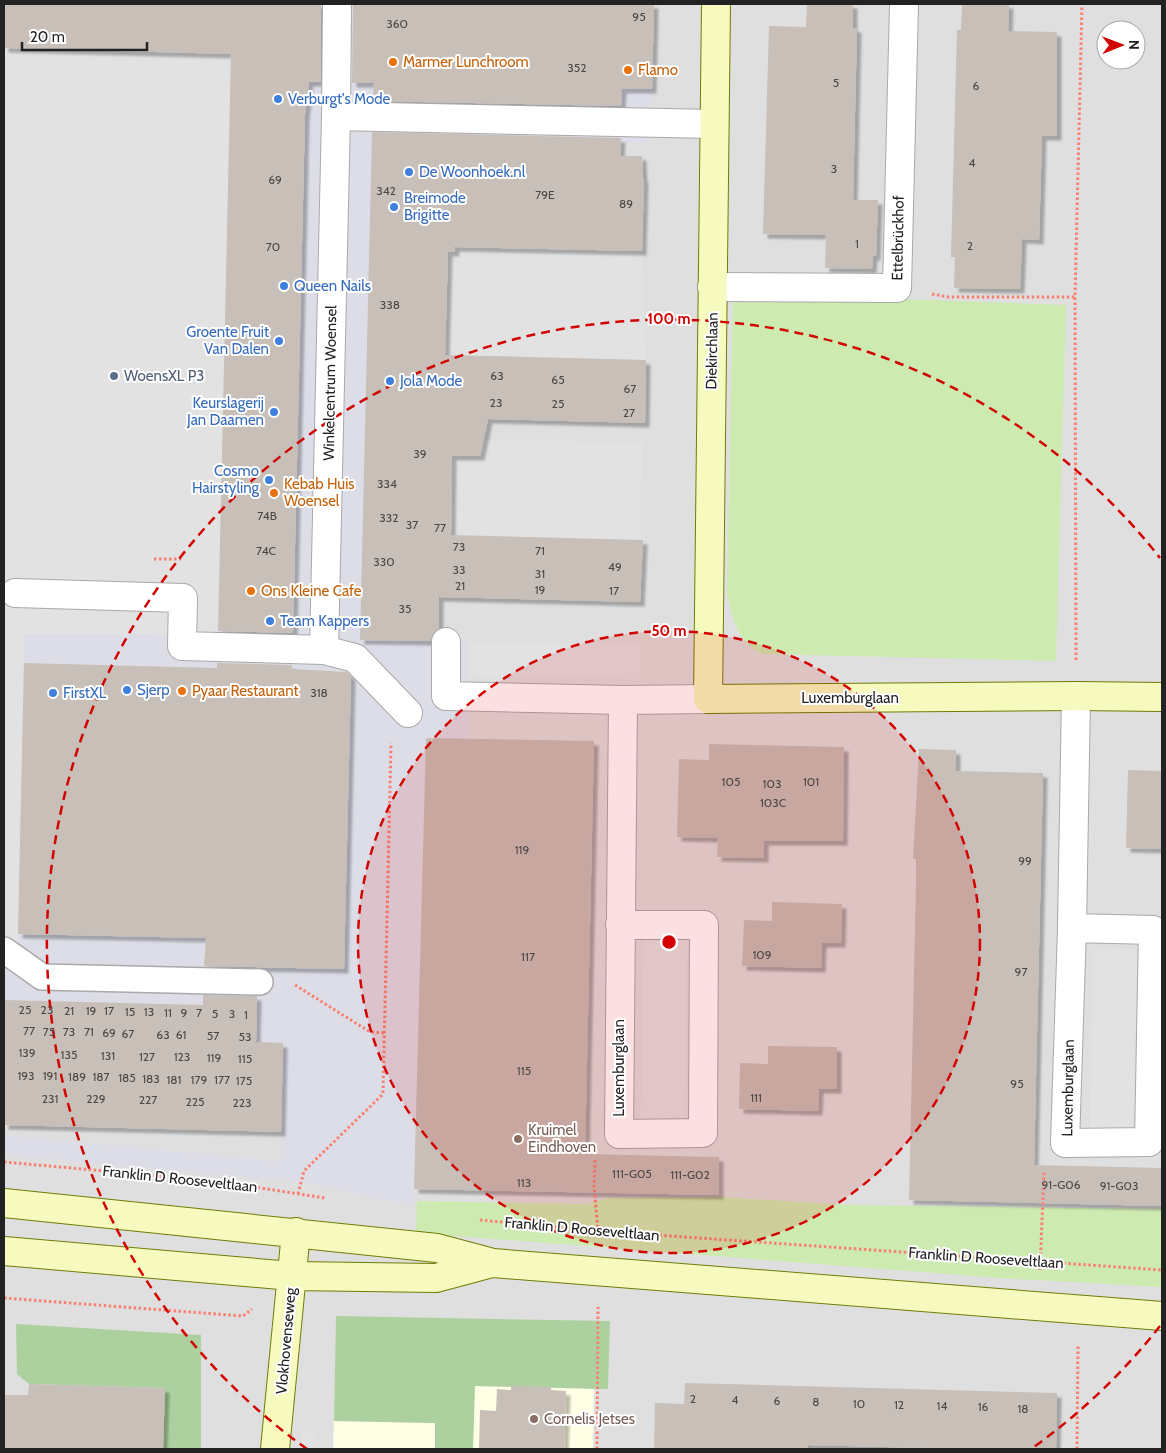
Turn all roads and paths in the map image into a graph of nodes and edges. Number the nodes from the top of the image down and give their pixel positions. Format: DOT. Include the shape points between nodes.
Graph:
graph roads {
  1 [pos="338,4"];
  2 [pos="716,4"];
  3 [pos="904,4"];
  4 [pos="1082,4"];
  5 [pos="336,116"];
  6 [pos="714,124"];
  7 [pos="712,287"];
  8 [pos="897,288"];
  9 [pos="1075,298"];
  10 [pos="9,593"];
  11 [pos="446,642"];
  12 [pos="324,650"];
  13 [pos="1076,696"];
  14 [pos="1162,698"];
  15 [pos="708,699"];
  16 [pos="623,700"];
  17 [pos="408,713"];
  18 [pos="620,925"];
  19 [pos="1072,928"];
  20 [pos="4,950"];
  21 [pos="260,982"];
  22 [pos="385,1033"];
  23 [pos="1065,1143"];
  24 [pos="4,1162"];
  25 [pos="298,1193"];
  26 [pos="326,1198"];
  27 [pos="4,1203"];
  28 [pos="471,1219"];
  29 [pos="296,1232"];
  30 [pos="4,1251"];
  31 [pos="1040,1261"];
  32 [pos="493,1263"];
  33 [pos="1162,1270"];
  34 [pos="292,1276"];
  35 [pos="4,1298"];
  36 [pos="1039,1306"];
  37 [pos="1079,1310"];
  38 [pos="1162,1316"];
  39 [pos="275,1449"];
  40 [pos="1077,1449"];
  1 -- 5 [label="street, Winkelcentrum Woensel"];
  2 -- 6 [label="main road, Diekirchlaan"];
  3 -- 8 [label="street, Ettelbrückhof"];
  4 -- 9 [label="path"];
  5 -- 6 [label="street"];
  5 -- 12 [label="street, Winkelcentrum Woensel"];
  6 -- 7 [label="main road, Diekirchlaan"];
  7 -- 8 [label="street, Ettelbrückhof"];
  7 -- 15 [label="main road, Diekirchlaan"];
  8 -- 9 [label="path" via="949,297"];
  9 -- 13 [label="path"];
  10 -- 12 [label="street" via="183,598 182,646"];
  11 -- 16 [label="street, Luxemburglaan" via="446,696"];
  12 -- 17 [label="street" via="355,658"];
  13 -- 14 [label="main road, Luxemburglaan"];
  13 -- 15 [label="main road, Luxemburglaan"];
  13 -- 19 [label="street, Luxemburglaan"];
  15 -- 16 [label="street, Luxemburglaan"];
  16 -- 18 [label="street, Luxemburglaan"];
  17 -- 22 [label="path" via="391,739 389,758"];
  18 -- 18 [label="street, Luxemburglaan" via="704,925 703,1134 619,1134"];
  19 -- 23 [label="street, Luxemburglaan"];
  19 -- 23 [label="street, Luxemburglaan" via="1153,930 1149,1142"];
  20 -- 21 [label="lane" via="42,977"];
  21 -- 22 [label="path" via="297,985 370,1032"];
  22 -- 25 [label="path" via="383,1094 304,1171"];
  23 -- 31 [label="path" via="1044,1160"];
  24 -- 25 [label="path, Franklin D Rooseveltlaan" via="216,1181"];
  25 -- 26 [label="path, Franklin D Rooseveltlaan"];
  25 -- 29 [label="path"];
  27 -- 29 [label="main road"];
  28 -- 31 [label="path, Franklin D Rooseveltlaan" via="598,1231"];
  29 -- 32 [label="main road" via="437,1248"];
  29 -- 34 [label="main road, Vlokhovenseweg"];
  30 -- 34 [label="main road"];
  31 -- 33 [label="path, Franklin D Rooseveltlaan"];
  31 -- 36 [label="path"];
  32 -- 34 [label="main road" via="436,1278"];
  32 -- 36 [label="main road"];
  34 -- 35 [label="path" via="243,1316"];
  34 -- 39 [label="main road, Vlokhovenseweg"];
  36 -- 37 [label="main road"];
  37 -- 38 [label="main road"];
  37 -- 40 [label="path"];
}
